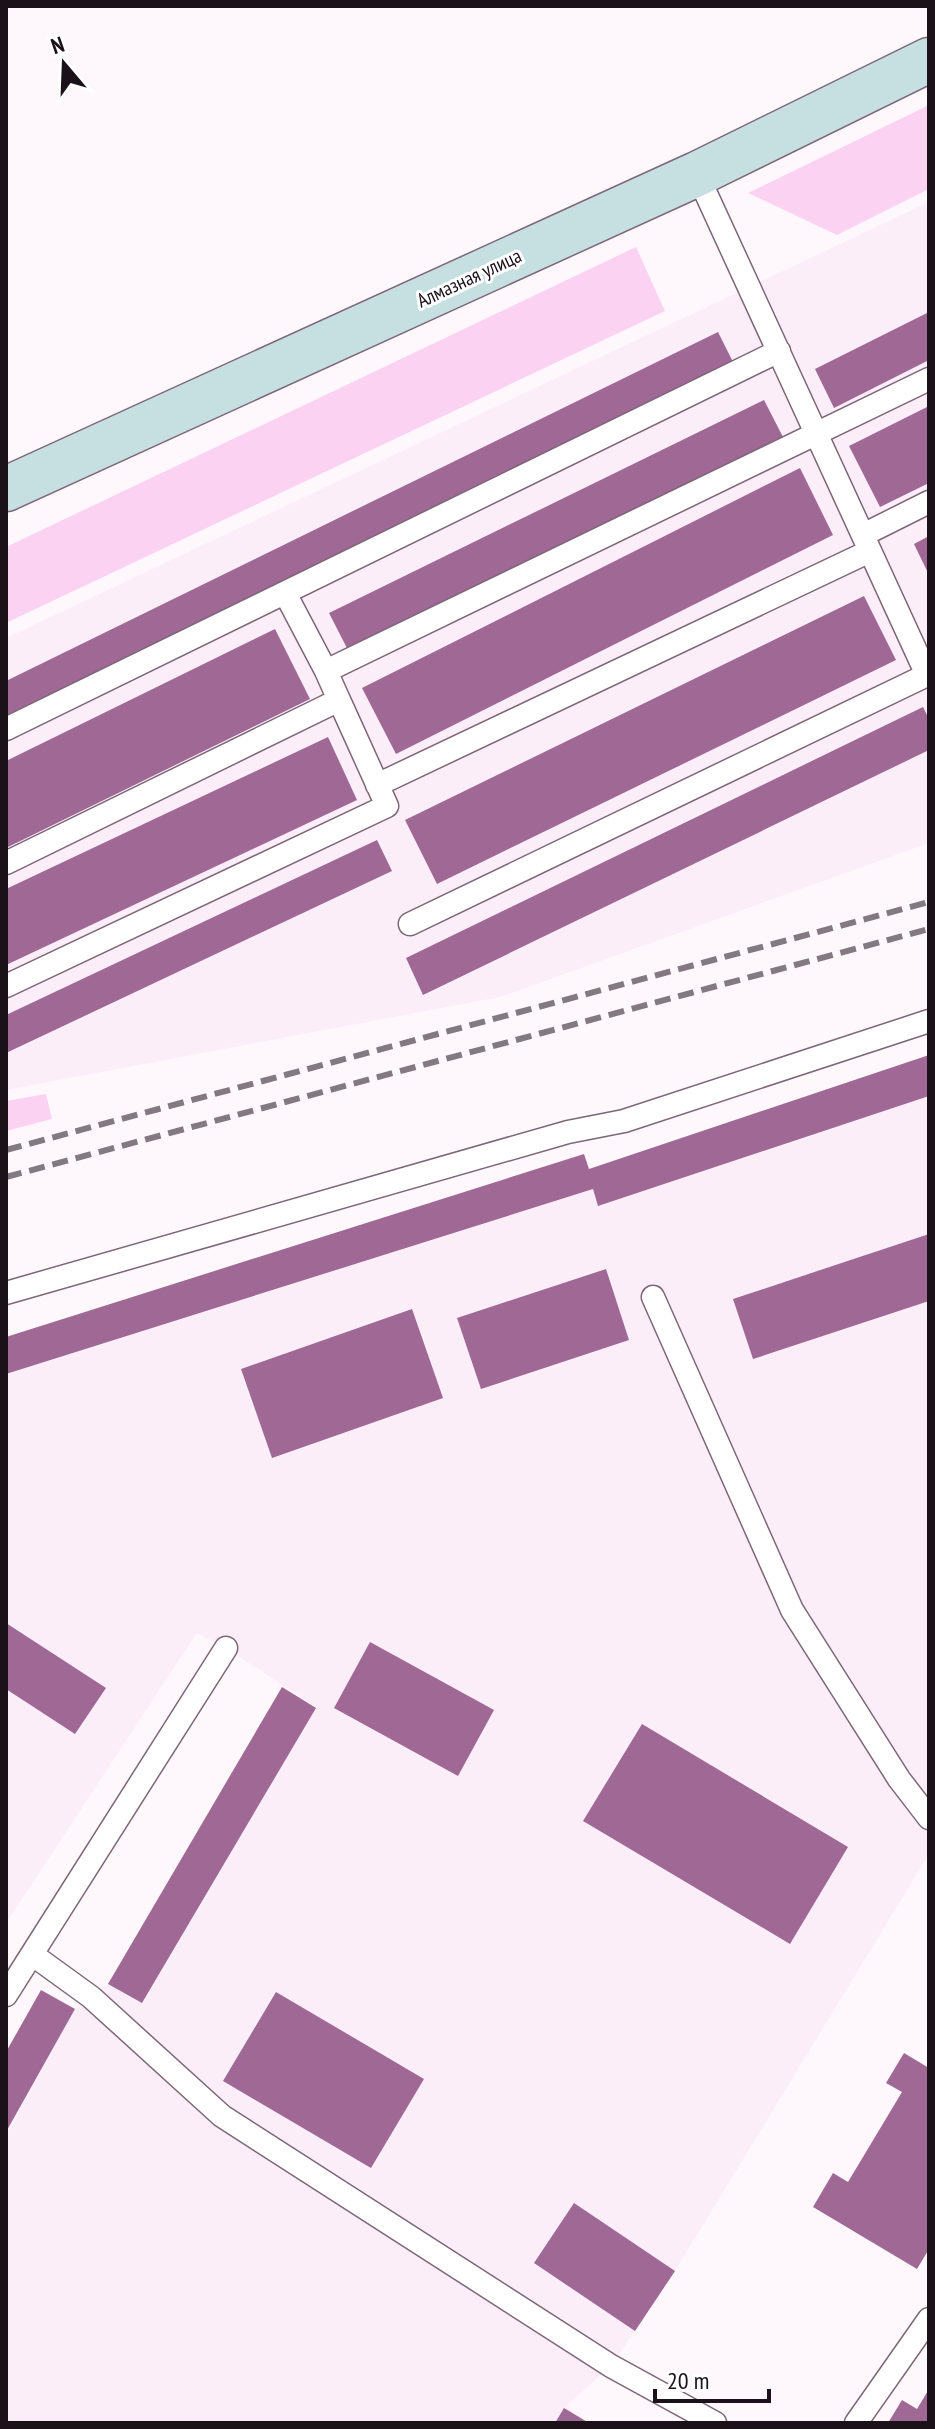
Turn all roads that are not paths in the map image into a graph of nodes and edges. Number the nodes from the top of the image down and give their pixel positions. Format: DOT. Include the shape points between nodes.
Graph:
graph roads {
  1 [pos="929,60"];
  2 [pos="697,174"];
  3 [pos="779,351"];
  4 [pos="929,379"];
  5 [pos="817,435"];
  6 [pos="6,489"];
  7 [pos="929,502"];
  8 [pos="866,543"];
  9 [pos="285,593"];
  10 [pos="326,671"];
  11 [pos="928,676"];
  12 [pos="339,700"];
  13 [pos="6,729"];
  14 [pos="377,785"];
  15 [pos="6,863"];
  16 [pos="410,924"];
  17 [pos="6,986"];
  18 [pos="929,1021"];
  19 [pos="6,1293"];
  20 [pos="653,1297"];
  21 [pos="226,1648"];
  22 [pos="929,1818"];
  23 [pos="33,1955"];
  24 [pos="6,1995"];
  25 [pos="929,2319"];
  26 [pos="715,2423"];
  27 [pos="856,2423"];
  1 -- 2 [label="street, Алмазная улица"];
  2 -- 3 [label="lane"];
  2 -- 6 [label="street, Алмазная улица"];
  3 -- 5 [label="lane"];
  3 -- 9 [label="lane"];
  4 -- 5 [label="lane"];
  5 -- 8 [label="lane"];
  5 -- 10 [label="lane"];
  7 -- 8 [label="lane"];
  8 -- 11 [label="lane"];
  8 -- 14 [label="lane"];
  9 -- 10 [label="lane"];
  9 -- 13 [label="lane"];
  10 -- 12 [label="lane"];
  11 -- 16 [label="lane"];
  12 -- 14 [label="lane"];
  12 -- 15 [label="lane"];
  14 -- 17 [label="lane" via="387,806"];
  18 -- 19 [label="lane" via="624,1121 568,1132"];
  20 -- 22 [label="lane" via="792,1610"];
  21 -- 23 [label="lane"];
  23 -- 24 [label="lane"];
  23 -- 26 [label="lane" via="91,1997 222,2116 611,2366"];
  25 -- 27 [label="lane"];
}
